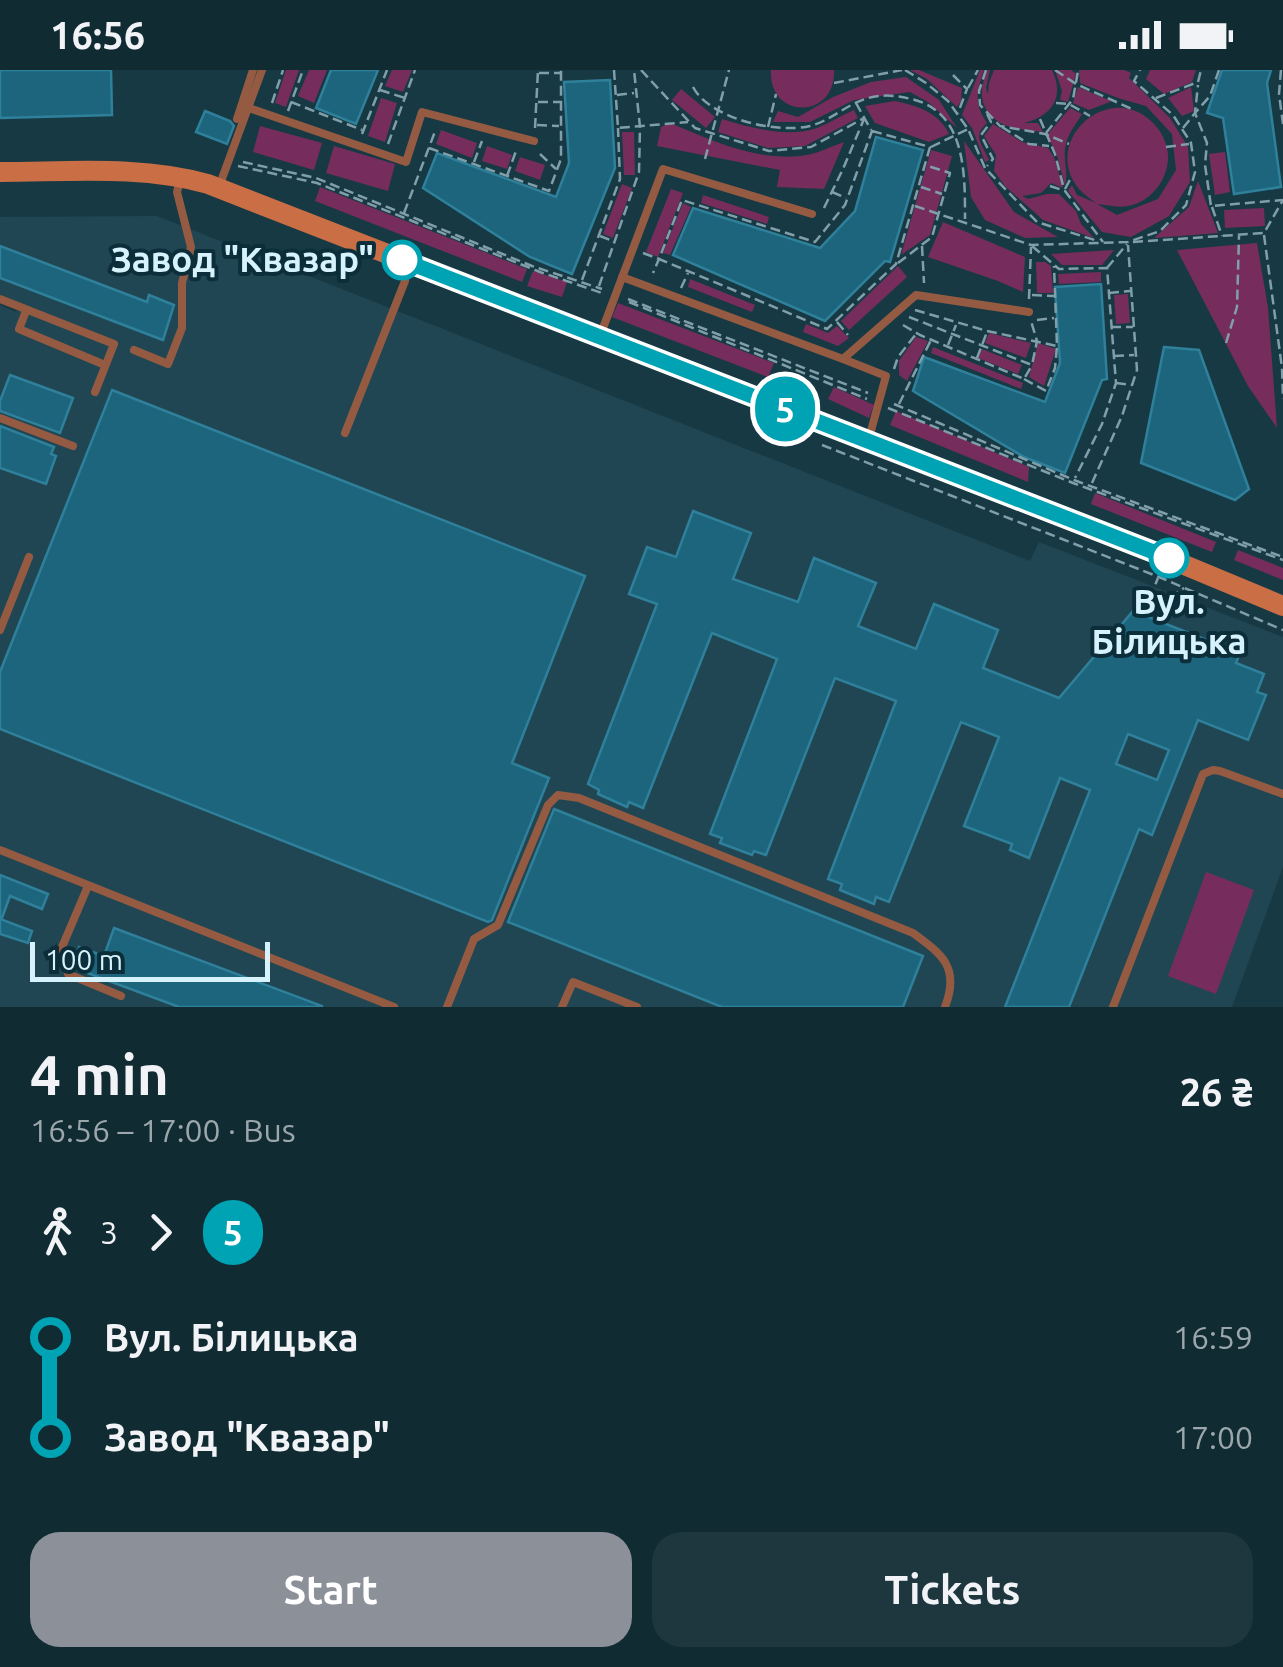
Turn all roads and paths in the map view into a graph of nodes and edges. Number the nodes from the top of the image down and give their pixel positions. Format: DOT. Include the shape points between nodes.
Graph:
graph roads {
  1 [pos="253,70"];
  2 [pos="262,70"];
  3 [pos="303,70"];
  4 [pos="387,70"];
  5 [pos="415,70"];
  6 [pos="614,70"];
  7 [pos="634,70"];
  8 [pos="641,70"];
  9 [pos="729,70"];
  10 [pos="874,70"];
  11 [pos="903,70"];
  12 [pos="978,70"];
  13 [pos="986,70"];
  14 [pos="1055,70"];
  15 [pos="1076,70"];
  16 [pos="1140,70"];
  17 [pos="1201,70"];
  18 [pos="1219,70"];
  19 [pos="1281,70"];
  20 [pos="538,71"];
  21 [pos="561,73"];
  22 [pos="953,75"];
  23 [pos="876,76"];
  24 [pos="1198,82"];
  25 [pos="834,83"];
  26 [pos="1076,84"];
  27 [pos="693,87"];
  28 [pos="1281,87"];
  29 [pos="967,89"];
  30 [pos="379,90"];
  31 [pos="636,92"];
  32 [pos="776,94"];
  33 [pos="616,95"];
  34 [pos="405,98"];
  35 [pos="1155,99"];
  36 [pos="291,102"];
  37 [pos="536,102"];
  38 [pos="561,102"];
  39 [pos="1056,102"];
  40 [pos="856,103"];
  41 [pos="1069,104"];
  42 [pos="249,108"];
  43 [pos="984,109"];
  44 [pos="1132,109"];
  45 [pos="719,110"];
  46 [pos="288,112"];
  47 [pos="1195,113"];
  48 [pos="1282,113"];
  49 [pos="958,114"];
  50 [pos="1090,116"];
  51 [pos="237,118"];
  52 [pos="864,118"];
  53 [pos="1040,118"];
  54 [pos="690,122"];
  55 [pos="438,123"];
  56 [pos="1283,124"];
  57 [pos="535,125"];
  58 [pos="561,126"];
  59 [pos="640,126"];
  60 [pos="1000,126"];
  61 [pos="768,127"];
  62 [pos="618,128"];
  63 [pos="968,129"];
  64 [pos="1182,129"];
  65 [pos="364,130"];
  66 [pos="872,131"];
  67 [pos="711,133"];
  68 [pos="1045,134"];
  69 [pos="484,135"];
  70 [pos="955,136"];
  71 [pos="360,140"];
  72 [pos="534,141"];
  73 [pos="518,144"];
  74 [pos="1069,144"];
  75 [pos="1191,144"];
  76 [pos="1051,146"];
  77 [pos="930,147"];
  78 [pos="387,148"];
  79 [pos="1166,148"];
  80 [pos="705,159"];
  81 [pos="243,162"];
  82 [pos="228,164"];
  83 [pos="474,164"];
  84 [pos="925,165"];
  85 [pos="985,168"];
  86 [pos="557,170"];
  87 [pos="0,172"];
  88 [pos="181,176"];
  89 [pos="507,176"];
  90 [pos="1070,178"];
  91 [pos="1050,186"];
  92 [pos="919,187"];
  93 [pos="218,188"];
  94 [pos="1065,190"];
  95 [pos="832,192"];
  96 [pos="944,194"];
  97 [pos="848,198"];
  98 [pos="1283,200"];
  99 [pos="913,206"];
  100 [pos="1211,206"];
  101 [pos="404,213"];
  102 [pos="939,213"];
  103 [pos="812,214"];
  104 [pos="965,222"];
  105 [pos="1264,233"];
  106 [pos="1239,235"];
  107 [pos="598,236"];
  108 [pos="1222,236"];
  109 [pos="615,242"];
  110 [pos="1128,242"];
  111 [pos="1104,243"];
  112 [pos="922,245"];
  113 [pos="1031,245"];
  114 [pos="633,248"];
  115 [pos="659,259"];
  116 [pos="896,264"];
  117 [pos="1054,264"];
  118 [pos="1106,268"];
  119 [pos="688,271"];
  120 [pos="622,277"];
  121 [pos="406,282"];
  122 [pos="581,282"];
  123 [pos="648,286"];
  124 [pos="598,288"];
  125 [pos="681,290"];
  126 [pos="1132,290"];
  127 [pos="1108,293"];
  128 [pos="1029,295"];
  129 [pos="615,296"];
  130 [pos="924,296"];
  131 [pos="1055,296"];
  132 [pos="0,299"];
  133 [pos="26,310"];
  134 [pos="897,312"];
  135 [pos="1030,316"];
  136 [pos="1056,318"];
  137 [pos="836,321"];
  138 [pos="957,323"];
  139 [pos="1111,327"];
  140 [pos="1134,327"];
  141 [pos="987,331"];
  142 [pos="917,333"];
  143 [pos="600,336"];
  144 [pos="931,340"];
  145 [pos="1036,341"];
  146 [pos="1226,343"];
  147 [pos="858,346"];
  148 [pos="947,346"];
  149 [pos="1057,346"];
  150 [pos="1281,349"];
  151 [pos="134,350"];
  152 [pos="1136,355"];
  153 [pos="1114,356"];
  154 [pos="844,359"];
  155 [pos="976,359"];
  156 [pos="106,366"];
  157 [pos="1032,366"];
  158 [pos="893,371"];
  159 [pos="1024,379"];
  160 [pos="1116,382"];
  161 [pos="1133,385"];
  162 [pos="96,392"];
  163 [pos="1283,399"];
  164 [pos="879,401"];
  165 [pos="898,406"];
  166 [pos="0,418"];
  167 [pos="345,433"];
  168 [pos="868,441"];
  169 [pos="822,444"];
  170 [pos="73,446"];
  171 [pos="1074,482"];
  172 [pos="1090,487"];
  173 [pos="29,557"];
  174 [pos="1283,558"];
  175 [pos="1158,577"];
  176 [pos="1184,588"];
  177 [pos="1283,606"];
  178 [pos="1134,610"];
  179 [pos="1144,613"];
  180 [pos="0,630"];
  181 [pos="1283,630"];
  182 [pos="1283,794"];
  183 [pos="0,850"];
  184 [pos="88,886"];
  185 [pos="121,996"];
  186 [pos="394,1007"];
  187 [pos="447,1007"];
  188 [pos="562,1007"];
  189 [pos="637,1007"];
  190 [pos="946,1007"];
  191 [pos="1112,1007"];
  1 -- 51 [label="lane"];
  2 -- 42 [label="lane"];
  3 -- 36 [label="path"];
  4 -- 30 [label="path"];
  5 -- 34 [label="path"];
  6 -- 33 [label="path"];
  7 -- 31 [label="path"];
  8 -- 54 [label="path"];
  9 -- 45 [label="path"];
  10 -- 23 [label="path"];
  11 -- 23 [label="path"];
  11 -- 49 [label="path"];
  12 -- 29 [label="path"];
  13 -- 43 [label="path" via="978,91"];
  14 -- 26 [label="path"];
  15 -- 26 [label="path"];
  16 -- 35 [label="path" via="1134,80"];
  17 -- 24 [label="path"];
  18 -- 47 [label="path"];
  19 -- 28 [label="path"];
  20 -- 21 [label="path"];
  20 -- 37 [label="path"];
  22 -- 29 [label="path"];
  23 -- 25 [label="path"];
  24 -- 35 [label="path"];
  24 -- 47 [label="path"];
  26 -- 41 [label="path"];
  26 -- 44 [label="path"];
  27 -- 45 [label="path"];
  28 -- 48 [label="path"];
  29 -- 49 [label="path"];
  30 -- 34 [label="path"];
  30 -- 65 [label="path"];
  31 -- 33 [label="path"];
  31 -- 59 [label="path"];
  32 -- 61 [label="path"];
  33 -- 62 [label="path"];
  34 -- 78 [label="path"];
  35 -- 64 [label="path"];
  36 -- 46 [label="path"];
  36 -- 65 [label="path"];
  37 -- 38 [label="path"];
  37 -- 57 [label="path"];
  39 -- 41 [label="path"];
  40 -- 52 [label="path"];
  40 -- 61 [label="path" via="811,126"];
  40 -- 70 [label="path" via="894,95 926,102"];
  41 -- 50 [label="path"];
  41 -- 68 [label="path"];
  42 -- 72 [label="lane" via="406,162 422,112"];
  42 -- 82 [label="lane"];
  43 -- 60 [label="path"];
  43 -- 85 [label="path" via="991,122 981,136 994,159"];
  45 -- 61 [label="path"];
  45 -- 67 [label="path"];
  47 -- 64 [label="path"];
  47 -- 100 [label="path" via="1207,143"];
  48 -- 56 [label="path"];
  49 -- 63 [label="path"];
  52 -- 66 [label="path"];
  52 -- 67 [label="path" via="811,147 769,151"];
  52 -- 95 [label="path"];
  53 -- 68 [label="path"];
  54 -- 59 [label="path"];
  54 -- 67 [label="path"];
  55 -- 101 [label="path"];
  57 -- 58 [label="path"];
  57 -- 72 [label="path"];
  59 -- 62 [label="path"];
  59 -- 109 [label="path" via="640,172"];
  60 -- 68 [label="path"];
  60 -- 76 [label="path" via="1029,144"];
  62 -- 107 [label="path" via="620,179"];
  63 -- 70 [label="path"];
  63 -- 85 [label="path"];
  64 -- 75 [label="path"];
  65 -- 71 [label="path"];
  66 -- 77 [label="path"];
  66 -- 97 [label="path"];
  67 -- 80 [label="path"];
  68 -- 74 [label="path"];
  68 -- 76 [label="path"];
  69 -- 83 [label="path"];
  70 -- 77 [label="path"];
  70 -- 104 [label="path" via="965,174"];
  72 -- 86 [label="path"];
  73 -- 89 [label="path"];
  75 -- 79 [label="path"];
  75 -- 110 [label="path" via="1195,172 1186,205 1160,231"];
  76 -- 94 [label="path"];
  77 -- 84 [label="path"];
  81 -- 101 [label="path" via="316,178"];
  82 -- 93 [label="lane"];
  82 -- 129 [label="path" via="317,183"];
  84 -- 92 [label="path"];
  84 -- 96 [label="path" via="950,172"];
  85 -- 111 [label="path" via="1036,222"];
  87 -- 88 [label="main road"];
  88 -- 93 [label="main road"];
  88 -- 151 [label="lane" via="177,192 191,248 182,283 182,328 168,364"];
  90 -- 94 [label="path"];
  91 -- 94 [label="path"];
  92 -- 96 [label="path"];
  92 -- 99 [label="path"];
  93 -- 143 [label="main road"];
  94 -- 111 [label="path"];
  95 -- 97 [label="path"];
  95 -- 103 [label="path" via="821,214"];
  96 -- 102 [label="path"];
  97 -- 115 [label="path" via="814,242 682,200"];
  98 -- 100 [label="path"];
  98 -- 105 [label="path"];
  99 -- 102 [label="path"];
  99 -- 116 [label="path"];
  100 -- 108 [label="path"];
  101 -- 122 [label="path"];
  102 -- 104 [label="path"];
  102 -- 112 [label="path"];
  103 -- 114 [label="lane" via="663,169"];
  104 -- 113 [label="path"];
  105 -- 106 [label="path"];
  105 -- 150 [label="path"];
  106 -- 108 [label="path"];
  106 -- 146 [label="path" via="1238,307"];
  107 -- 109 [label="path"];
  107 -- 122 [label="path"];
  108 -- 110 [label="path"];
  109 -- 124 [label="path"];
  110 -- 111 [label="path"];
  110 -- 118 [label="path"];
  110 -- 126 [label="path"];
  111 -- 113 [label="path"];
  112 -- 116 [label="path"];
  112 -- 130 [label="path"];
  113 -- 117 [label="path"];
  113 -- 128 [label="path"];
  114 -- 115 [label="path"];
  114 -- 120 [label="lane"];
  115 -- 119 [label="path"];
  115 -- 123 [label="path"];
  116 -- 137 [label="path"];
  117 -- 118 [label="path"];
  117 -- 131 [label="path"];
  118 -- 127 [label="path"];
  119 -- 125 [label="path"];
  119 -- 137 [label="path" via="827,329"];
  120 -- 123 [label="lane"];
  120 -- 129 [label="lane"];
  121 -- 167 [label="lane"];
  122 -- 124 [label="path"];
  123 -- 154 [label="lane"];
  124 -- 129 [label="path"];
  126 -- 127 [label="path"];
  126 -- 140 [label="path"];
  127 -- 139 [label="path"];
  128 -- 131 [label="path"];
  128 -- 135 [label="path"];
  129 -- 143 [label="lane"];
  129 -- 164 [label="path"];
  130 -- 134 [label="lane"];
  130 -- 135 [label="lane"];
  131 -- 136 [label="path"];
  132 -- 133 [label="lane"];
  133 -- 156 [label="lane" via="19,329"];
  133 -- 156 [label="lane" via="114,344"];
  134 -- 138 [label="path"];
  134 -- 142 [label="path"];
  134 -- 147 [label="lane"];
  134 -- 157 [label="path"];
  135 -- 136 [label="path"];
  135 -- 145 [label="path"];
  136 -- 149 [label="path"];
  137 -- 147 [label="path"];
  138 -- 141 [label="path"];
  138 -- 148 [label="path"];
  139 -- 140 [label="path"];
  139 -- 153 [label="path"];
  140 -- 152 [label="path"];
  141 -- 145 [label="path"];
  141 -- 155 [label="path"];
  142 -- 144 [label="path"];
  142 -- 158 [label="path"];
  143 -- 168 [label="main road"];
  144 -- 148 [label="path"];
  144 -- 165 [label="path"];
  145 -- 149 [label="path"];
  145 -- 157 [label="path"];
  147 -- 154 [label="lane"];
  148 -- 155 [label="path"];
  149 -- 159 [label="path" via="1046,390"];
  150 -- 163 [label="path"];
  152 -- 153 [label="path"];
  152 -- 161 [label="path"];
  153 -- 160 [label="path"];
  154 -- 164 [label="lane" via="886,376"];
  155 -- 159 [label="path"];
  156 -- 162 [label="lane"];
  157 -- 159 [label="path"];
  160 -- 161 [label="path"];
  160 -- 171 [label="path"];
  161 -- 172 [label="path"];
  164 -- 165 [label="path"];
  164 -- 168 [label="lane"];
  164 -- 171 [label="path"];
  165 -- 171 [label="path"];
  166 -- 170 [label="lane"];
  168 -- 177 [label="main road"];
  169 -- 175 [label="path"];
  171 -- 172 [label="path"];
  172 -- 174 [label="path"];
  173 -- 180 [label="lane"];
  175 -- 176 [label="path"];
  175 -- 179 [label="path"];
  176 -- 179 [label="path"];
  176 -- 181 [label="path"];
  178 -- 179 [label="path"];
  182 -- 191 [label="lane" via="1214,770 1203,774"];
  183 -- 184 [label="lane"];
  184 -- 185 [label="lane" via="62,947 68,974"];
  184 -- 186 [label="lane"];
  187 -- 190 [label="lane" via="474,939 498,925 558,795 913,933 950,969"];
  188 -- 189 [label="lane" via="573,982"];
}
